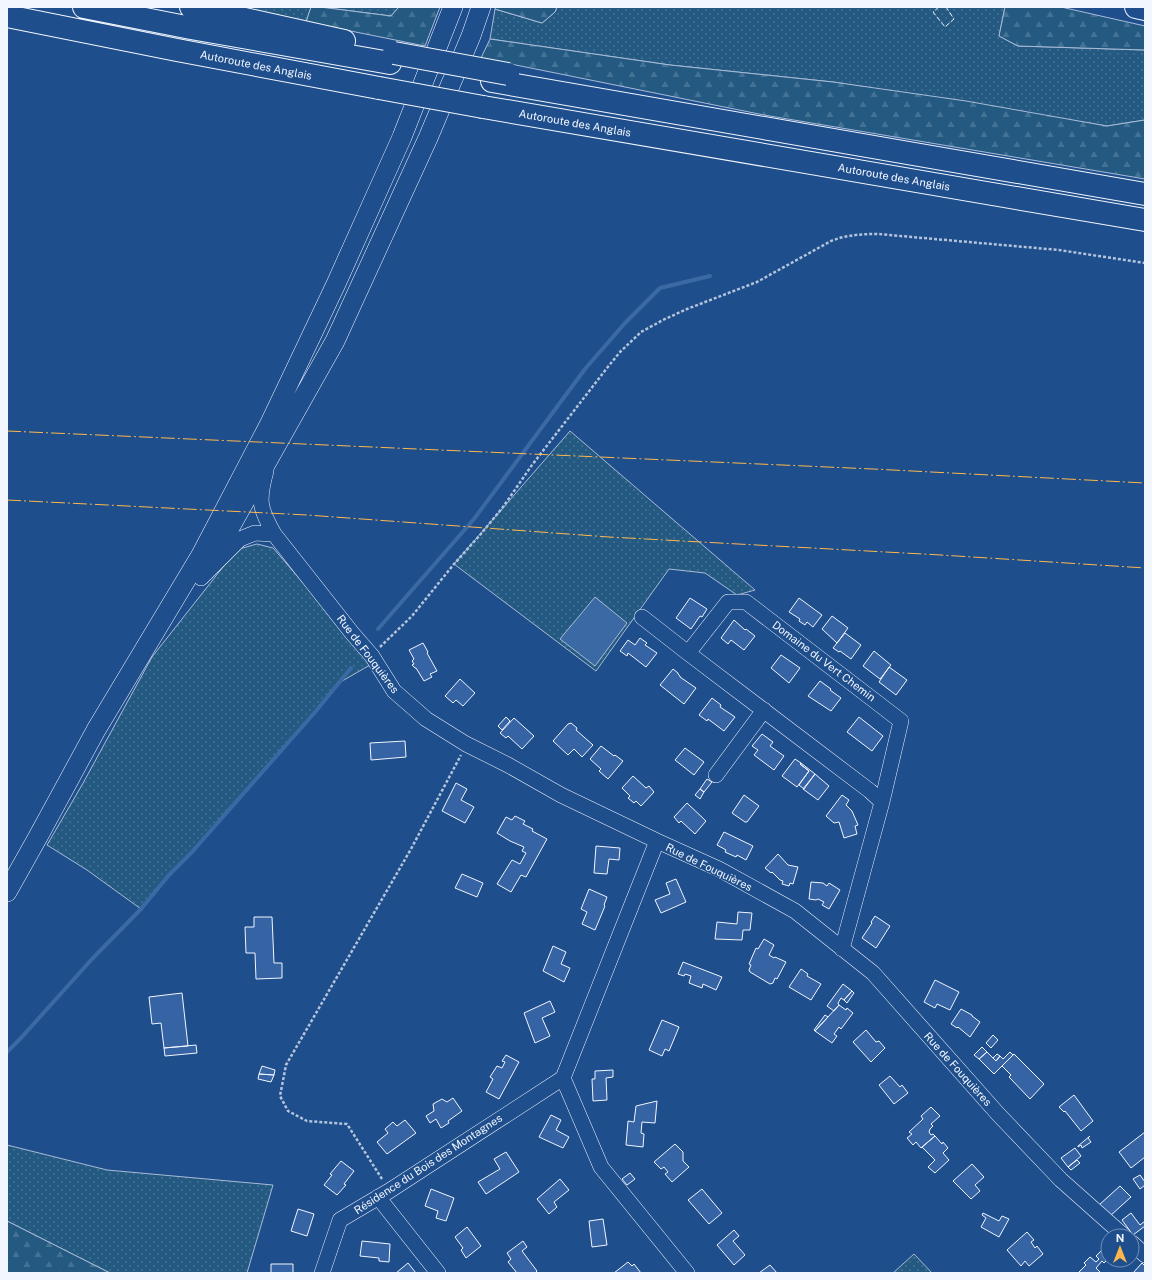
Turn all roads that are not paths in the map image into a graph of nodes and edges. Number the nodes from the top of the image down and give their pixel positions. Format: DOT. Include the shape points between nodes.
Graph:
graph roads {
  1 [pos="84,7"];
  2 [pos="191,7"];
  3 [pos="453,7"];
  4 [pos="482,7"];
  5 [pos="1136,7"];
  6 [pos="1145,9"];
  7 [pos="7,16"];
  8 [pos="392,58"];
  9 [pos="1145,194"];
  10 [pos="1145,220"];
  11 [pos="270,458"];
  12 [pos="274,534"];
  13 [pos="201,578"];
  14 [pos="642,617"];
  15 [pos="688,653"];
  16 [pos="764,710"];
  17 [pos="716,775"];
  18 [pos="882,802"];
  19 [pos="40,835"];
  20 [pos="657,841"];
  21 [pos="7,892"];
  22 [pos="842,948"];
  23 [pos="563,1078"];
  24 [pos="384,1194"];
  25 [pos="1115,1228"];
  26 [pos="322,1273"];
  27 [pos="438,1273"];
  28 [pos="687,1273"];
  1 -- 8 [label="highway" via="191,28"];
  2 -- 8 [label="highway"];
  3 -- 19 [label="main road" via="402,137 269,425 201,555 96,730"];
  4 -- 11 [label="main road" via="428,138 335,341"];
  5 -- 6 [label="highway"];
  7 -- 10 [label="highway, Autoroute des Anglais, bridge" via="483,107"];
  8 -- 9 [label="highway"];
  11 -- 12 [label="street, Rue de Fouquières" via="260,504"];
  11 -- 13 [label="main road"];
  12 -- 13 [label="street" via="255,533 240,539"];
  12 -- 20 [label="street, Rue de Fouquières" via="372,656 394,691 426,719 466,744"];
  13 -- 19 [label="main road" via="107,733"];
  14 -- 15 [label="street"];
  15 -- 16 [label="street"];
  15 -- 18 [label="street, Domaine du Vert Chemin" via="728,602 746,602 895,716 901,721"];
  16 -- 17 [label="street"];
  16 -- 18 [label="street"];
  18 -- 22 [label="street, Domaine du Vert Chemin"];
  19 -- 21 [label="main road"];
  20 -- 22 [label="street, Rue de Fouquières" via="719,869 795,911"];
  20 -- 23 [label="street"];
  22 -- 25 [label="street, Rue de Fouquières" via="873,973 998,1114 1061,1180"];
  23 -- 24 [label="street, Résidence du Bois des Montagnes"];
  23 -- 28 [label="street" via="601,1167"];
  24 -- 26 [label="street, Résidence du Bois des Montagnes" via="340,1220"];
  24 -- 27 [label="street"];
}
